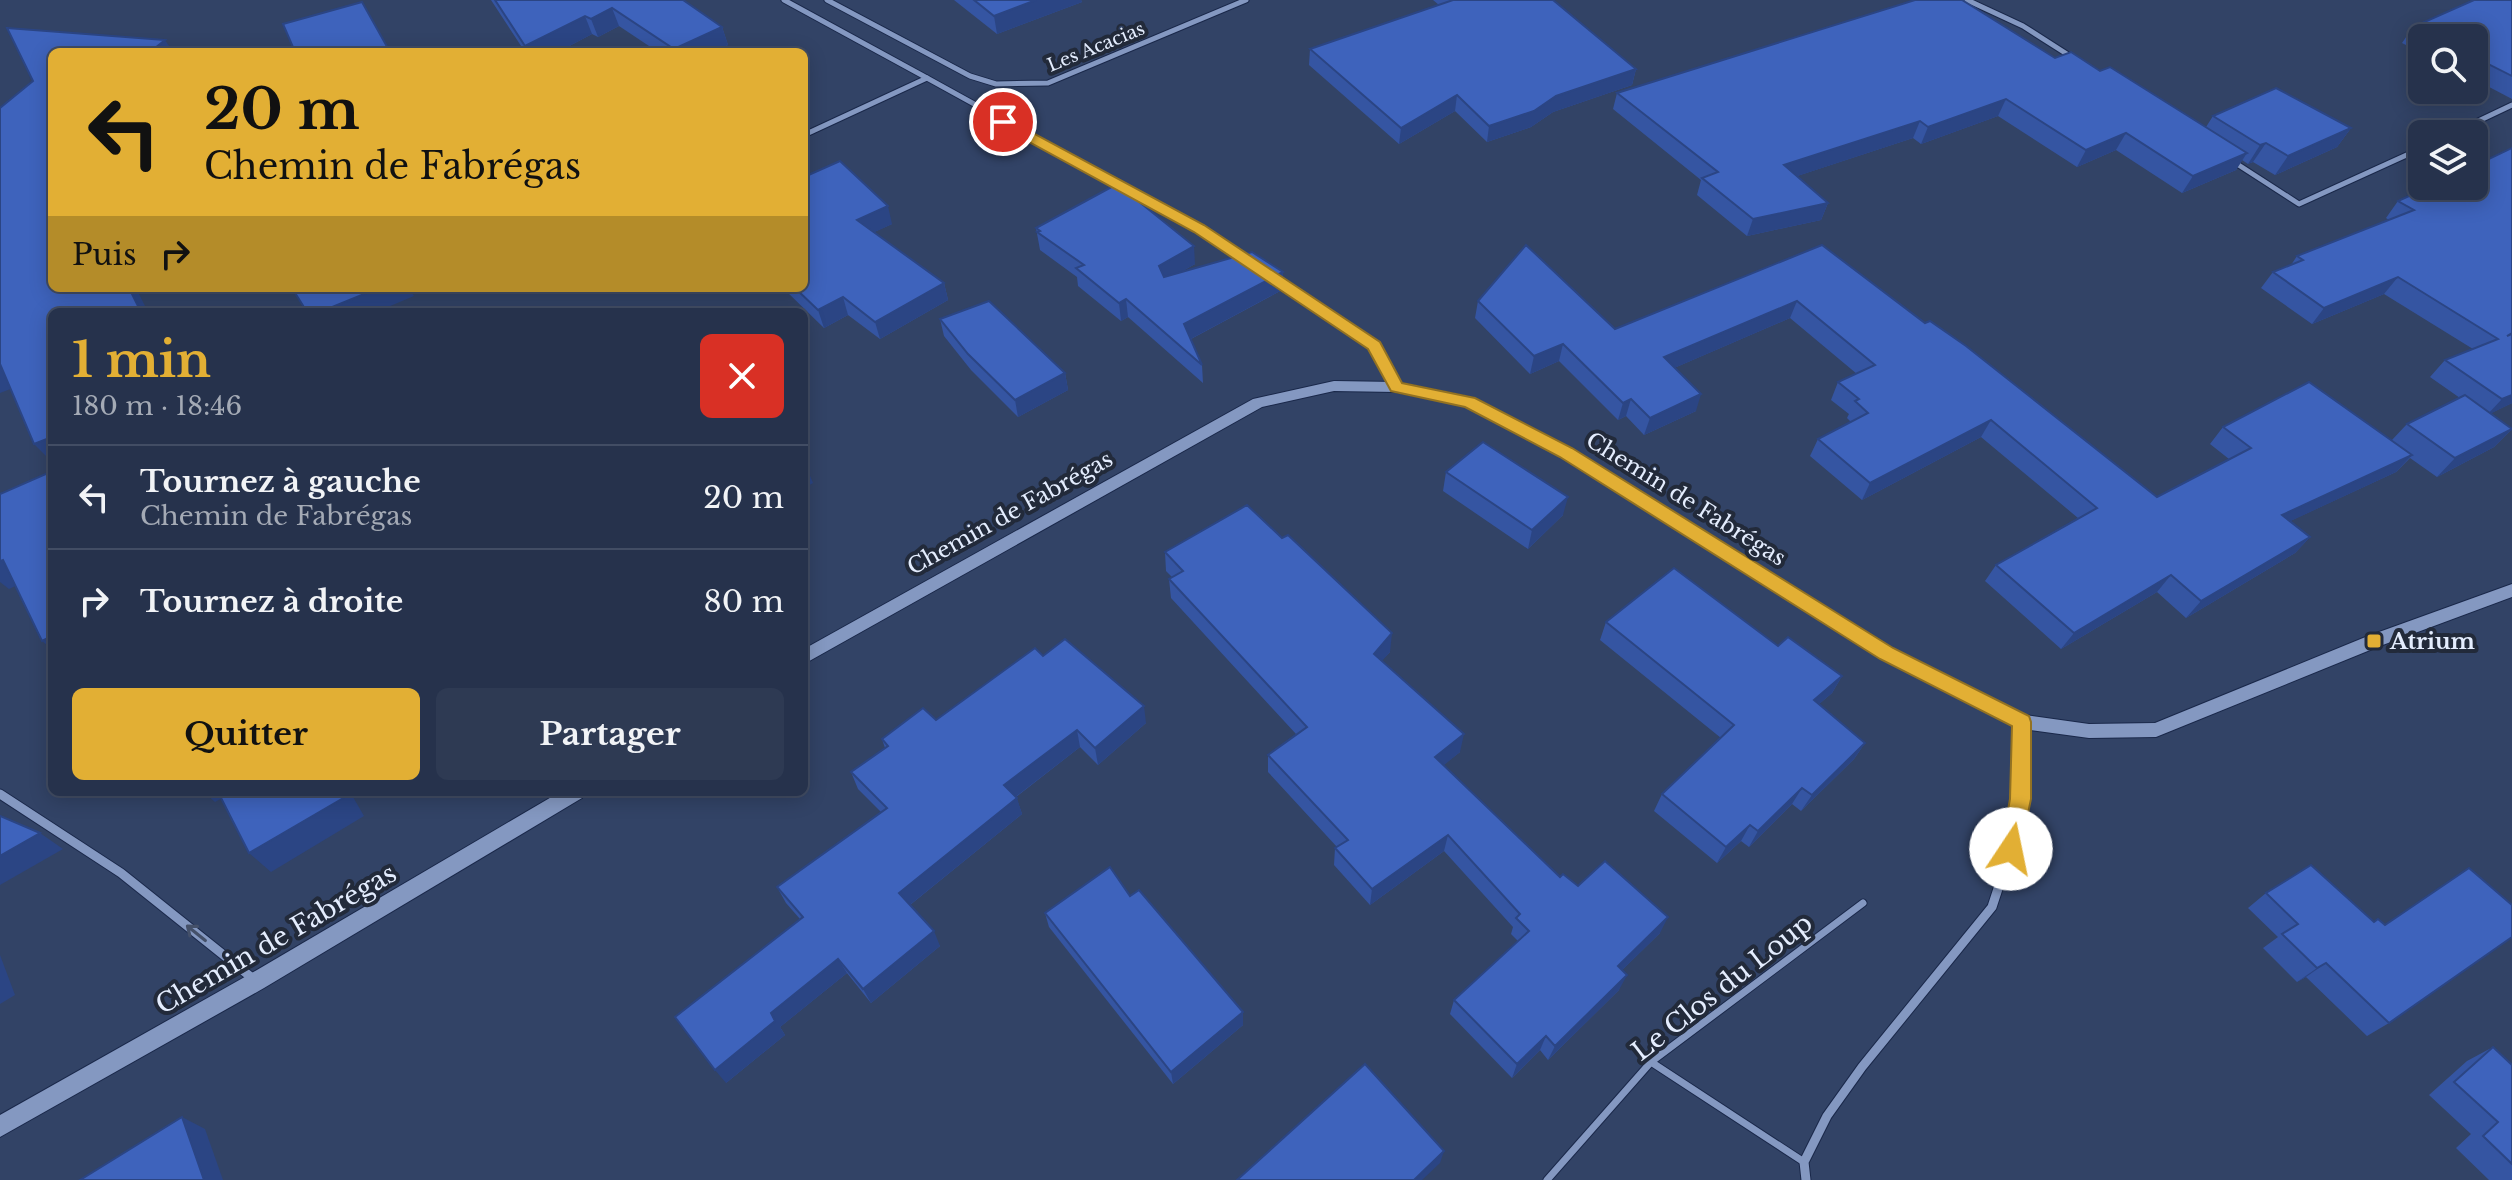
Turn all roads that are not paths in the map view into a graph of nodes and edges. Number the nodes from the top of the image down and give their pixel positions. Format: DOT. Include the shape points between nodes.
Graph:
graph roads {
  1 [pos="784,0"];
  2 [pos="827,0"];
  3 [pos="1246,0"];
  4 [pos="1967,0"];
  5 [pos="2076,60"];
  6 [pos="927,78"];
  7 [pos="2512,105"];
  8 [pos="2480,120"];
  9 [pos="808,133"];
  10 [pos="2408,154"];
  11 [pos="2233,161"];
  12 [pos="1249,262"];
  13 [pos="1274,279"];
  14 [pos="1396,387"];
  15 [pos="2512,590"];
  16 [pos="808,655"];
  17 [pos="2022,722"];
  18 [pos="0,794"];
  19 [pos="569,796"];
  20 [pos="1863,903"];
  21 [pos="257,981"];
  22 [pos="1651,1062"];
  23 [pos="0,1127"];
  24 [pos="1804,1162"];
  25 [pos="1547,1180"];
  26 [pos="1806,1180"];
  1 -- 6 [label="lane"];
  2 -- 3 [label="lane, Les Acacias" via="970,76 996,84 1048,83"];
  4 -- 5 [label="lane" via="2023,26"];
  6 -- 9 [label="lane"];
  6 -- 12 [label="lane" via="1199,228"];
  7 -- 8 [label="lane"];
  10 -- 11 [label="lane" via="2299,204"];
  13 -- 14 [label="lane" via="1374,345"];
  14 -- 16 [label="street, Chemin de Fabrégas" via="1334,386 1258,403"];
  14 -- 17 [label="street, Chemin de Fabrégas" via="1469,402 1566,452 1886,653"];
  15 -- 17 [label="street, Chemin de Fabrégas" via="2156,730 2089,731"];
  17 -- 24 [label="street" via="2021,799 1992,907 1862,1067 1827,1116"];
  21 -- 18 [label="street, one-way" via="121,873"];
  19 -- 21 [label="street, Chemin de Fabrégas"];
  20 -- 22 [label="lane, Le Clos du Loup"];
  21 -- 23 [label="street, Chemin de Fabrégas"];
  22 -- 24 [label="lane"];
  22 -- 25 [label="lane, Le Clos du Loup"];
  24 -- 26 [label="street"];
}
